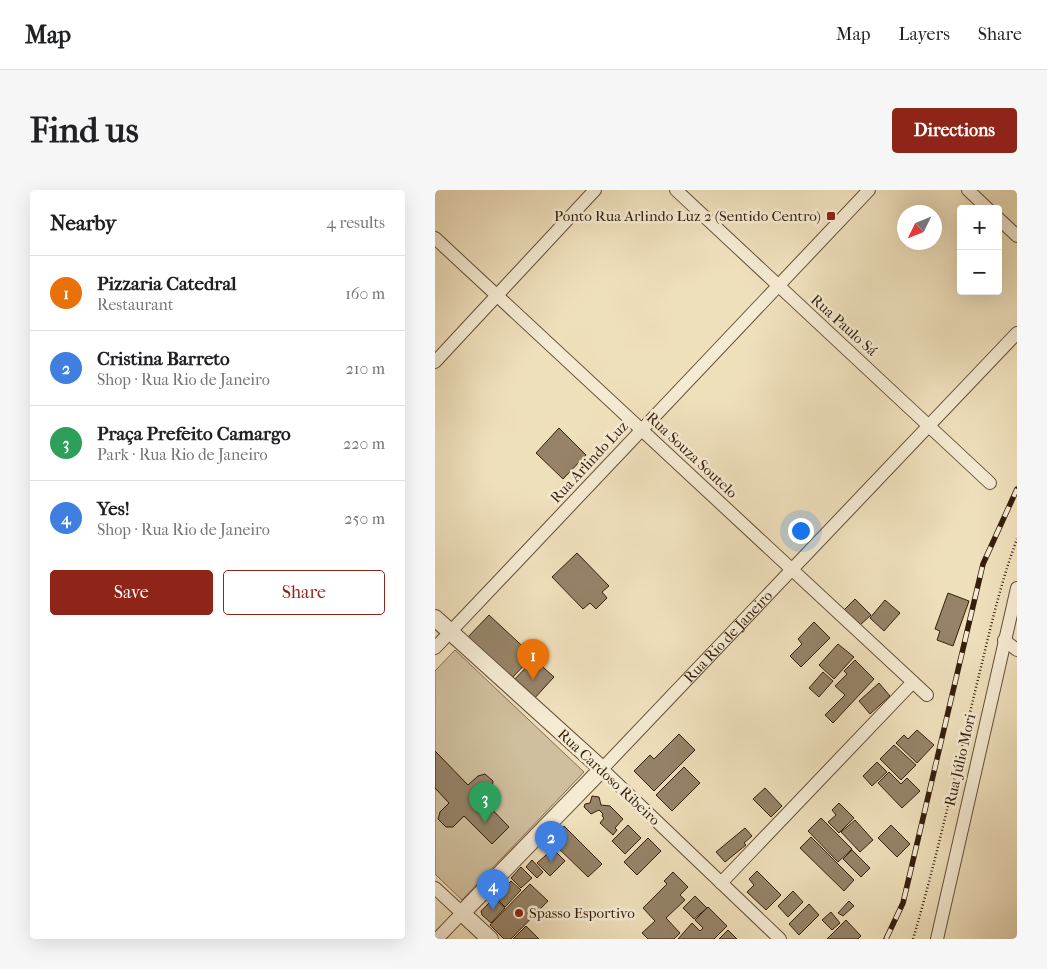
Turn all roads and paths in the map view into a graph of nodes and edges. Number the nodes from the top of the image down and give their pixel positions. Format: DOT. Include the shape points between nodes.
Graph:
graph roads {
  1 [pos="595,190"];
  2 [pos="676,190"];
  3 [pos="869,190"];
  4 [pos="968,190"];
  5 [pos="984,205"];
  6 [pos="1002,222"];
  7 [pos="1017,236"];
  8 [pos="435,238"];
  9 [pos="778,287"];
  10 [pos="497,296"];
  11 [pos="1017,333"];
  12 [pos="435,362"];
  13 [pos="930,425"];
  14 [pos="641,431"];
  15 [pos="990,483"];
  16 [pos="1017,539"];
  17 [pos="790,569"];
  18 [pos="1017,588"];
  19 [pos="435,618"];
  20 [pos="451,632"];
  21 [pos="1004,640"];
  22 [pos="435,648"];
  23 [pos="1017,650"];
  24 [pos="913,682"];
  25 [pos="927,694"];
  26 [pos="602,769"];
  27 [pos="721,883"];
  28 [pos="435,888"];
  29 [pos="462,913"];
  30 [pos="437,939"];
  31 [pos="490,939"];
  32 [pos="780,939"];
  33 [pos="913,939"];
  34 [pos="937,939"];
  1 -- 10 [label="street"];
  2 -- 9 [label="street, Rua Paulo Sá"];
  3 -- 9 [label="street, Rua Arlindo Luz"];
  4 -- 5 [label="street"];
  6 -- 7 [label="street"];
  8 -- 10 [label="street, Rua Souza Soutelo"];
  9 -- 13 [label="street, Rua Paulo Sá"];
  9 -- 14 [label="street, Rua Arlindo Luz"];
  10 -- 12 [label="street"];
  10 -- 14 [label="street, Rua Souza Soutelo"];
  11 -- 13 [label="street, Rua Rio de Janeiro"];
  13 -- 15 [label="street, Rua Paulo Sá"];
  13 -- 17 [label="street, Rua Rio de Janeiro"];
  14 -- 17 [label="street, Rua Souza Soutelo"];
  14 -- 20 [label="street, Rua Arlindo Luz"];
  16 -- 33 [label="path" via="995,610"];
  17 -- 24 [label="street, Rua Souza Soutelo"];
  17 -- 26 [label="street, Rua Rio de Janeiro"];
  18 -- 21 [label="street, Rua Júlio Mori"];
  19 -- 20 [label="street, Rua Cardoso Ribeiro"];
  20 -- 22 [label="street, Rua Arlindo Luz"];
  20 -- 26 [label="street, Rua Cardoso Ribeiro"];
  21 -- 23 [label="street"];
  21 -- 34 [label="street, Rua Júlio Mori"];
  24 -- 25 [label="street, Rua Souza Soutelo"];
  24 -- 27 [label="street"];
  26 -- 27 [label="street, Rua Cardoso Ribeiro"];
  26 -- 29 [label="street, Rua Rio de Janeiro"];
  27 -- 32 [label="street, Rua Cardoso Ribeiro"];
  28 -- 29 [label="street"];
  29 -- 30 [label="street, Rua Rio de Janeiro"];
  29 -- 31 [label="street"];
}
